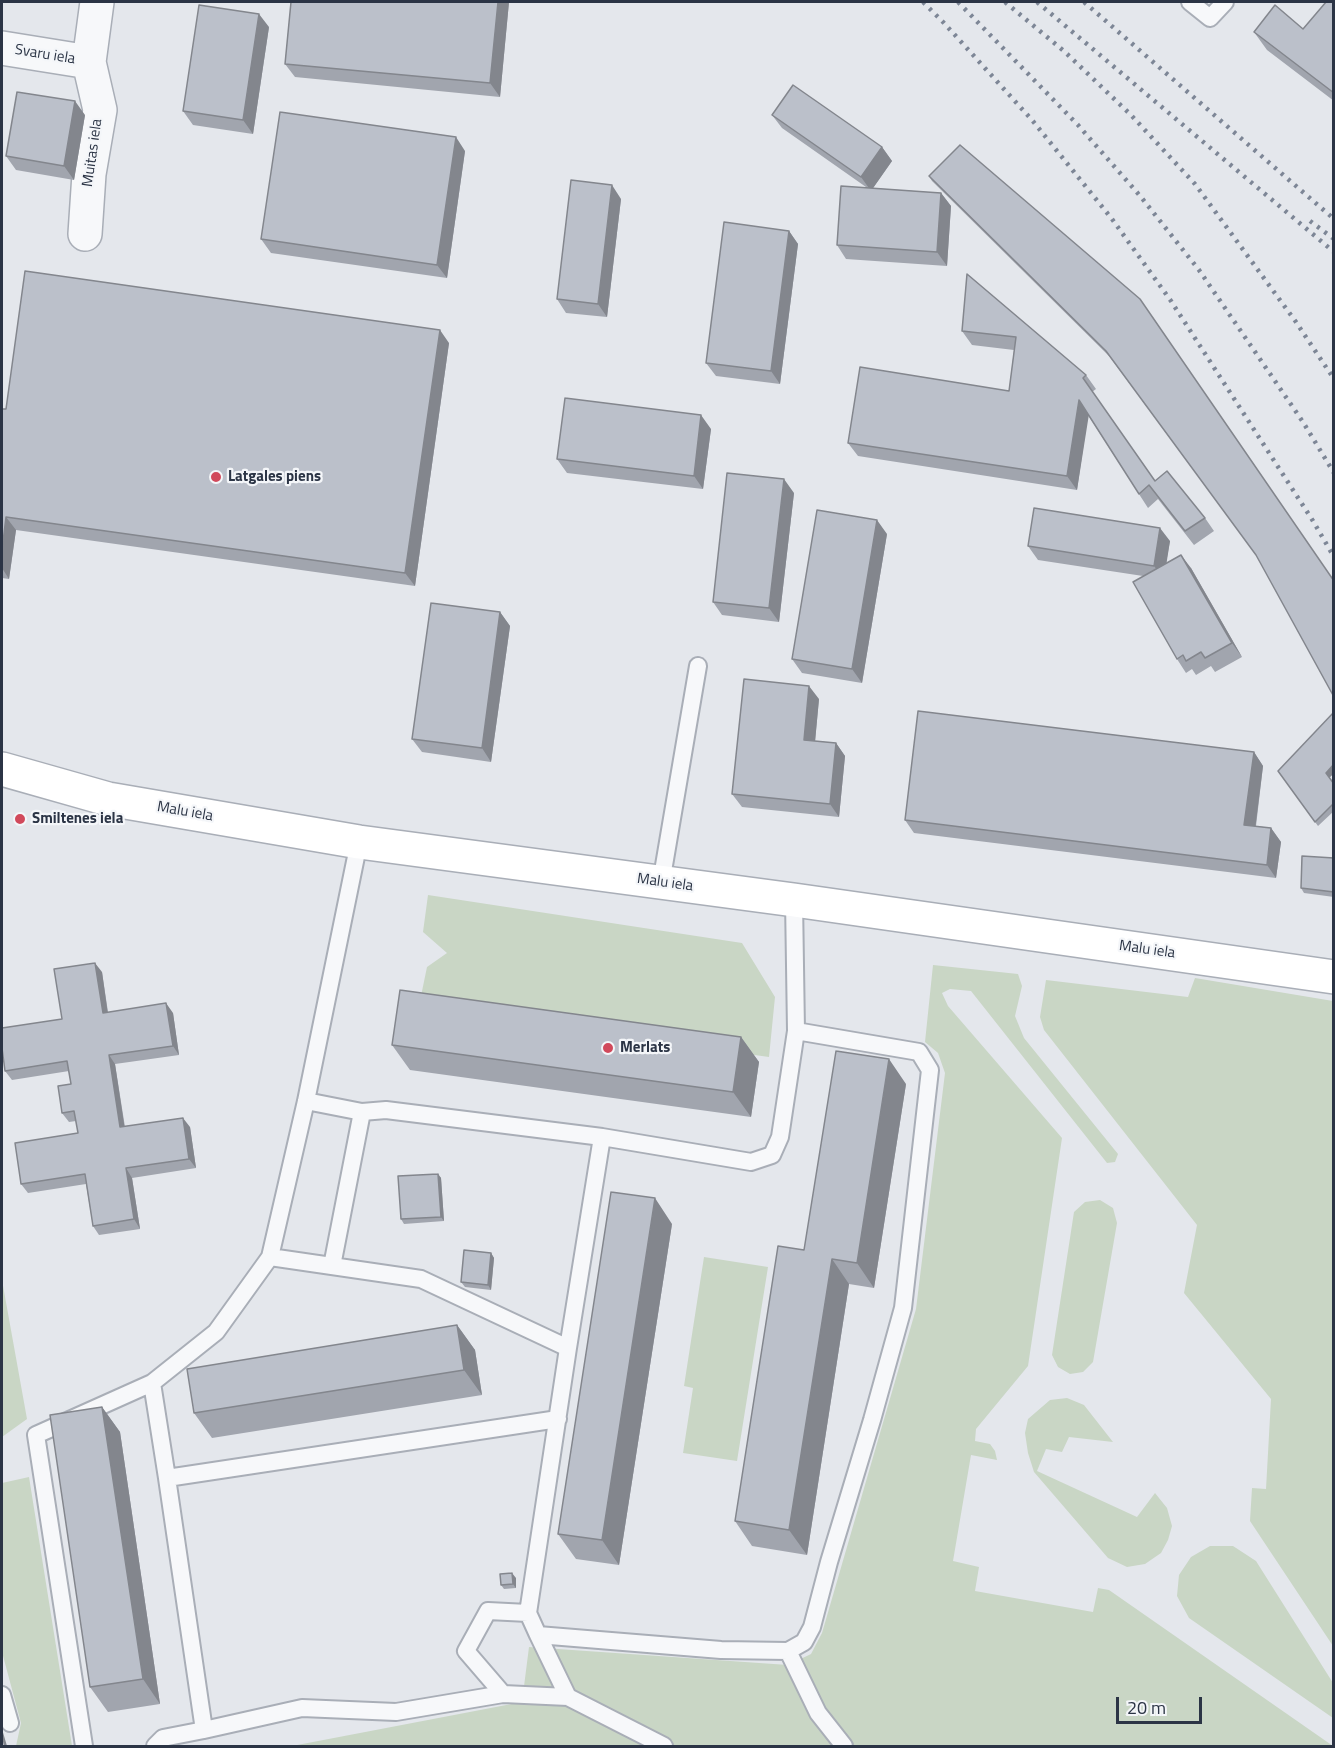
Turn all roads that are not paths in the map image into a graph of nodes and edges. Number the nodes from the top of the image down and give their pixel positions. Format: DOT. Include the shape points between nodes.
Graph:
graph roads {
  1 [pos="97,2"];
  2 [pos="1190,2"];
  3 [pos="1225,2"];
  4 [pos="2,48"];
  5 [pos="89,62"];
  6 [pos="85,234"];
  7 [pos="698,666"];
  8 [pos="2,769"];
  9 [pos="359,842"];
  10 [pos="662,883"];
  11 [pos="794,900"];
  12 [pos="1334,977"];
  13 [pos="796,1031"];
  14 [pos="306,1101"];
  15 [pos="362,1112"];
  16 [pos="602,1137"];
  17 [pos="270,1257"];
  18 [pos="332,1266"];
  19 [pos="568,1348"];
  20 [pos="152,1383"];
  21 [pos="558,1419"];
  22 [pos="167,1478"];
  23 [pos="528,1613"];
  24 [pos="538,1635"];
  25 [pos="788,1651"];
  26 [pos="503,1694"];
  27 [pos="2,1695"];
  28 [pos="568,1696"];
  29 [pos="10,1723"];
  30 [pos="204,1730"];
  31 [pos="84,1746"];
  32 [pos="155,1746"];
  33 [pos="664,1746"];
  34 [pos="844,1746"];
  1 -- 5 [label="street, Muitas iela"];
  2 -- 3 [label="lane" via="1210,18"];
  4 -- 5 [label="street, Svaru iela"];
  5 -- 6 [label="street, Muitas iela" via="100,110 88,174"];
  7 -- 10 [label="lane"];
  8 -- 9 [label="street, Malu iela" via="108,799"];
  9 -- 10 [label="street, Malu iela"];
  9 -- 14 [label="lane"];
  10 -- 11 [label="street, Malu iela"];
  11 -- 12 [label="street, Malu iela"];
  11 -- 13 [label="lane"];
  13 -- 16 [label="lane" via="780,1137 772,1155 751,1162"];
  13 -- 25 [label="lane" via="919,1052 930,1070 903,1308 812,1627 804,1642"];
  14 -- 15 [label="lane"];
  14 -- 17 [label="lane"];
  15 -- 16 [label="lane" via="386,1110"];
  15 -- 18 [label="lane"];
  16 -- 19 [label="lane"];
  17 -- 18 [label="lane"];
  17 -- 20 [label="lane" via="216,1332"];
  18 -- 19 [label="lane" via="421,1279"];
  19 -- 21 [label="lane"];
  20 -- 22 [label="lane"];
  20 -- 31 [label="lane" via="36,1435"];
  21 -- 22 [label="lane"];
  21 -- 23 [label="lane"];
  22 -- 30 [label="lane"];
  23 -- 24 [label="lane"];
  23 -- 26 [label="lane" via="488,1611 466,1651"];
  24 -- 25 [label="lane" via="722,1650"];
  24 -- 28 [label="lane"];
  25 -- 34 [label="lane" via="818,1713"];
  26 -- 28 [label="lane"];
  26 -- 30 [label="lane" via="396,1712 302,1708"];
  27 -- 29 [label="lane"];
  28 -- 33 [label="lane"];
  30 -- 32 [label="lane" via="164,1738"];
}
